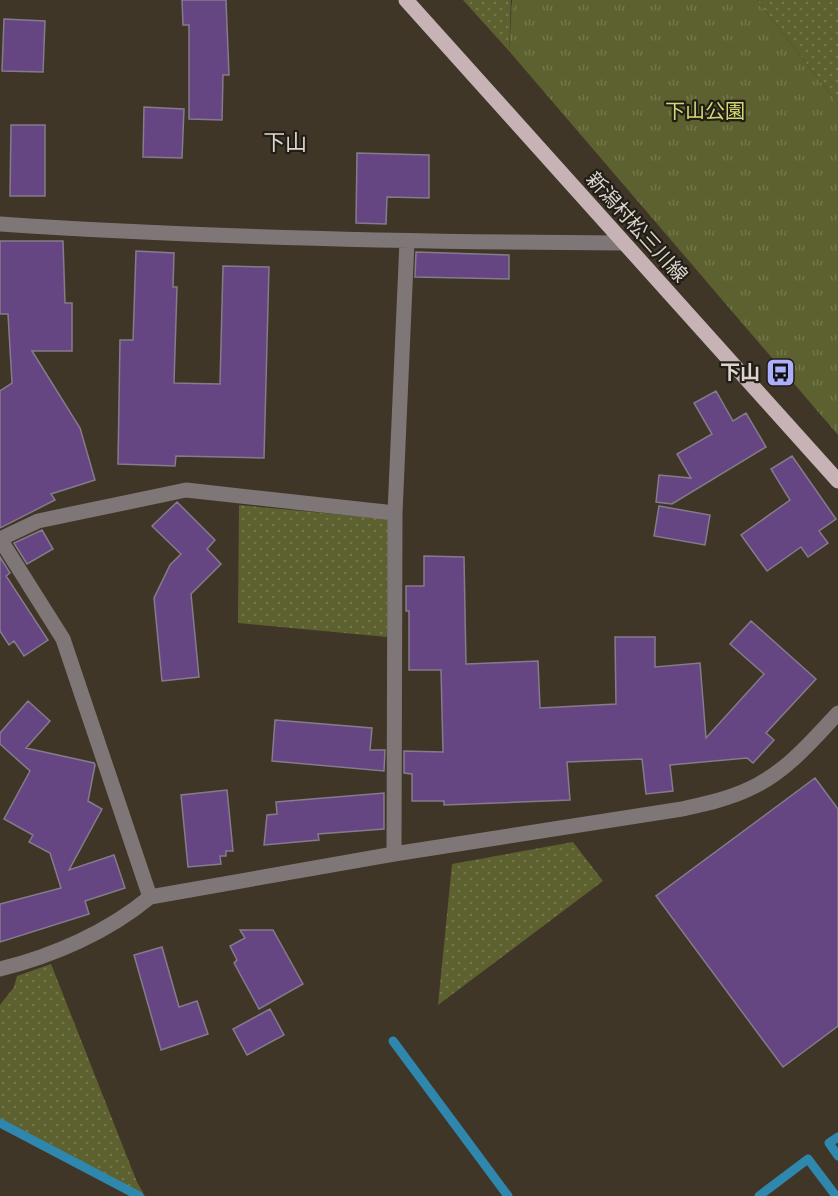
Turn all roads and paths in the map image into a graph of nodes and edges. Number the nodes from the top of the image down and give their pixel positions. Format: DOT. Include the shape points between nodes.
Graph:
graph roads {
  1 [pos="406,0"];
  2 [pos="0,224"];
  3 [pos="407,241"];
  4 [pos="623,243"];
  5 [pos="838,481"];
  6 [pos="395,513"];
  7 [pos="838,713"];
  8 [pos="394,854"];
  9 [pos="150,897"];
  10 [pos="2,972"];
  1 -- 4 [label="main road, 新潟村松三川線"];
  2 -- 3 [label="street"];
  3 -- 4 [label="street"];
  3 -- 6 [label="street"];
  4 -- 5 [label="main road, 新潟村松三川線"];
  6 -- 8 [label="street"];
  6 -- 9 [label="street" via="186,490 38,521 0,539 63,639"];
  7 -- 8 [label="street" via="774,775 724,799"];
  8 -- 9 [label="street"];
  9 -- 10 [label="street" via="127,916 77,942"];
}
